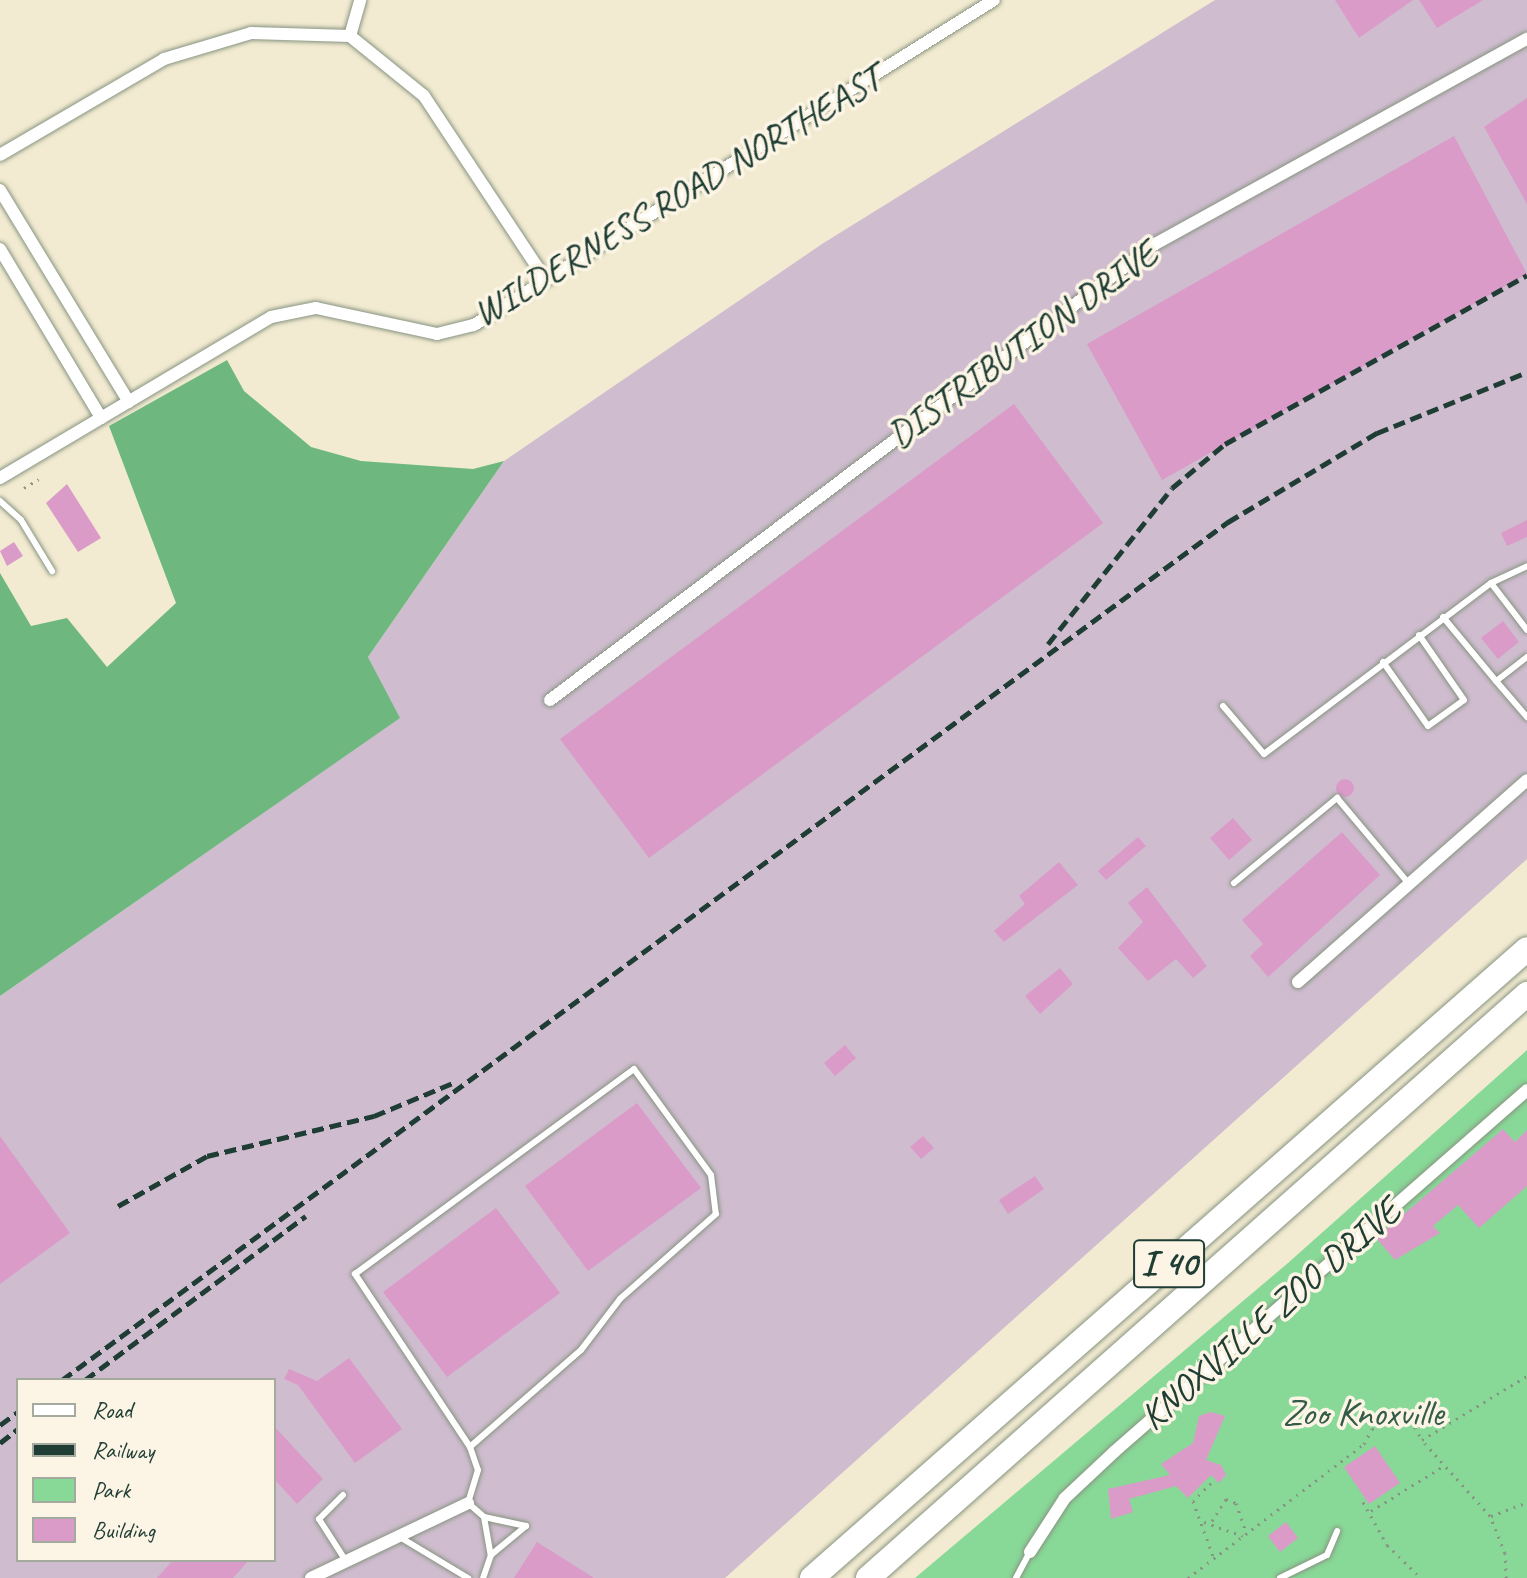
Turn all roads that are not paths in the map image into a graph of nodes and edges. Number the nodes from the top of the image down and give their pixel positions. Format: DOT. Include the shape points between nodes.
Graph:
graph roads {
  1 [pos="360,0"];
  2 [pos="994,0"];
  3 [pos="350,36"];
  4 [pos="1527,39"];
  5 [pos="0,155"];
  6 [pos="0,190"];
  7 [pos="0,249"];
  8 [pos="545,279"];
  9 [pos="129,402"];
  10 [pos="101,418"];
  11 [pos="0,478"];
  12 [pos="0,501"];
  13 [pos="1527,566"];
  14 [pos="52,571"];
  15 [pos="1491,583"];
  16 [pos="1443,617"];
  17 [pos="1527,630"];
  18 [pos="1419,635"];
  19 [pos="1527,657"];
  20 [pos="1383,662"];
  21 [pos="1496,681"];
  22 [pos="550,700"];
  23 [pos="1223,706"];
  24 [pos="1527,717"];
  25 [pos="1527,780"];
  26 [pos="1234,883"];
  27 [pos="1410,885"];
  28 [pos="1527,949"];
  29 [pos="1298,982"];
  30 [pos="1527,994"];
  31 [pos="1527,1090"];
  32 [pos="470,1447"];
  33 [pos="343,1495"];
  34 [pos="468,1503"];
  35 [pos="484,1517"];
  36 [pos="1337,1531"];
  37 [pos="398,1536"];
  38 [pos="1030,1552"];
  39 [pos="491,1555"];
  40 [pos="346,1561"];
  41 [pos="311,1578"];
  42 [pos="468,1578"];
  43 [pos="483,1578"];
  44 [pos="812,1578"];
  45 [pos="868,1578"];
  46 [pos="1016,1578"];
  47 [pos="1280,1578"];
  1 -- 3 [label="street"];
  2 -- 8 [label="street, WILDERNESS ROAD NORTHEAST"];
  3 -- 5 [label="street" via="251,33 164,59"];
  3 -- 8 [label="street" via="424,96"];
  4 -- 22 [label="street, DISTRIBUTION DRIVE" via="1155,244"];
  6 -- 9 [label="street"];
  7 -- 10 [label="street"];
  8 -- 9 [label="street, WILDERNESS ROAD NORTHEAST" via="474,325 437,334 316,308 271,317"];
  9 -- 10 [label="street, WILDERNESS ROAD NORTHEAST"];
  10 -- 11 [label="street, WILDERNESS ROAD NORTHEAST"];
  12 -- 14 [label="lane" via="21,520"];
  13 -- 15 [label="lane"];
  15 -- 16 [label="lane"];
  15 -- 17 [label="lane"];
  16 -- 18 [label="lane"];
  16 -- 21 [label="lane"];
  18 -- 20 [label="lane"];
  18 -- 20 [label="lane" via="1464,700 1428,726"];
  19 -- 21 [label="lane"];
  20 -- 23 [label="lane" via="1264,754"];
  21 -- 24 [label="lane"];
  25 -- 27 [label="street"];
  26 -- 27 [label="lane" via="1337,798"];
  27 -- 29 [label="street"];
  28 -- 44 [label="highway, I 40"];
  30 -- 45 [label="highway, I 40"];
  31 -- 38 [label="street, KNOXVILLE ZOO DRIVE" via="1114,1452 1065,1498"];
  32 -- 32 [label="lane" via="581,1350 620,1299 716,1214 711,1175 634,1069 355,1274"];
  32 -- 34 [label="lane" via="478,1470"];
  33 -- 40 [label="lane" via="319,1519"];
  34 -- 35 [label="lane"];
  34 -- 37 [label="street"];
  35 -- 39 [label="lane"];
  35 -- 39 [label="lane" via="526,1526"];
  36 -- 47 [label="lane" via="1327,1555"];
  37 -- 40 [label="street"];
  37 -- 42 [label="lane"];
  38 -- 46 [label="lane"];
  39 -- 43 [label="lane"];
  40 -- 41 [label="street"];
}
